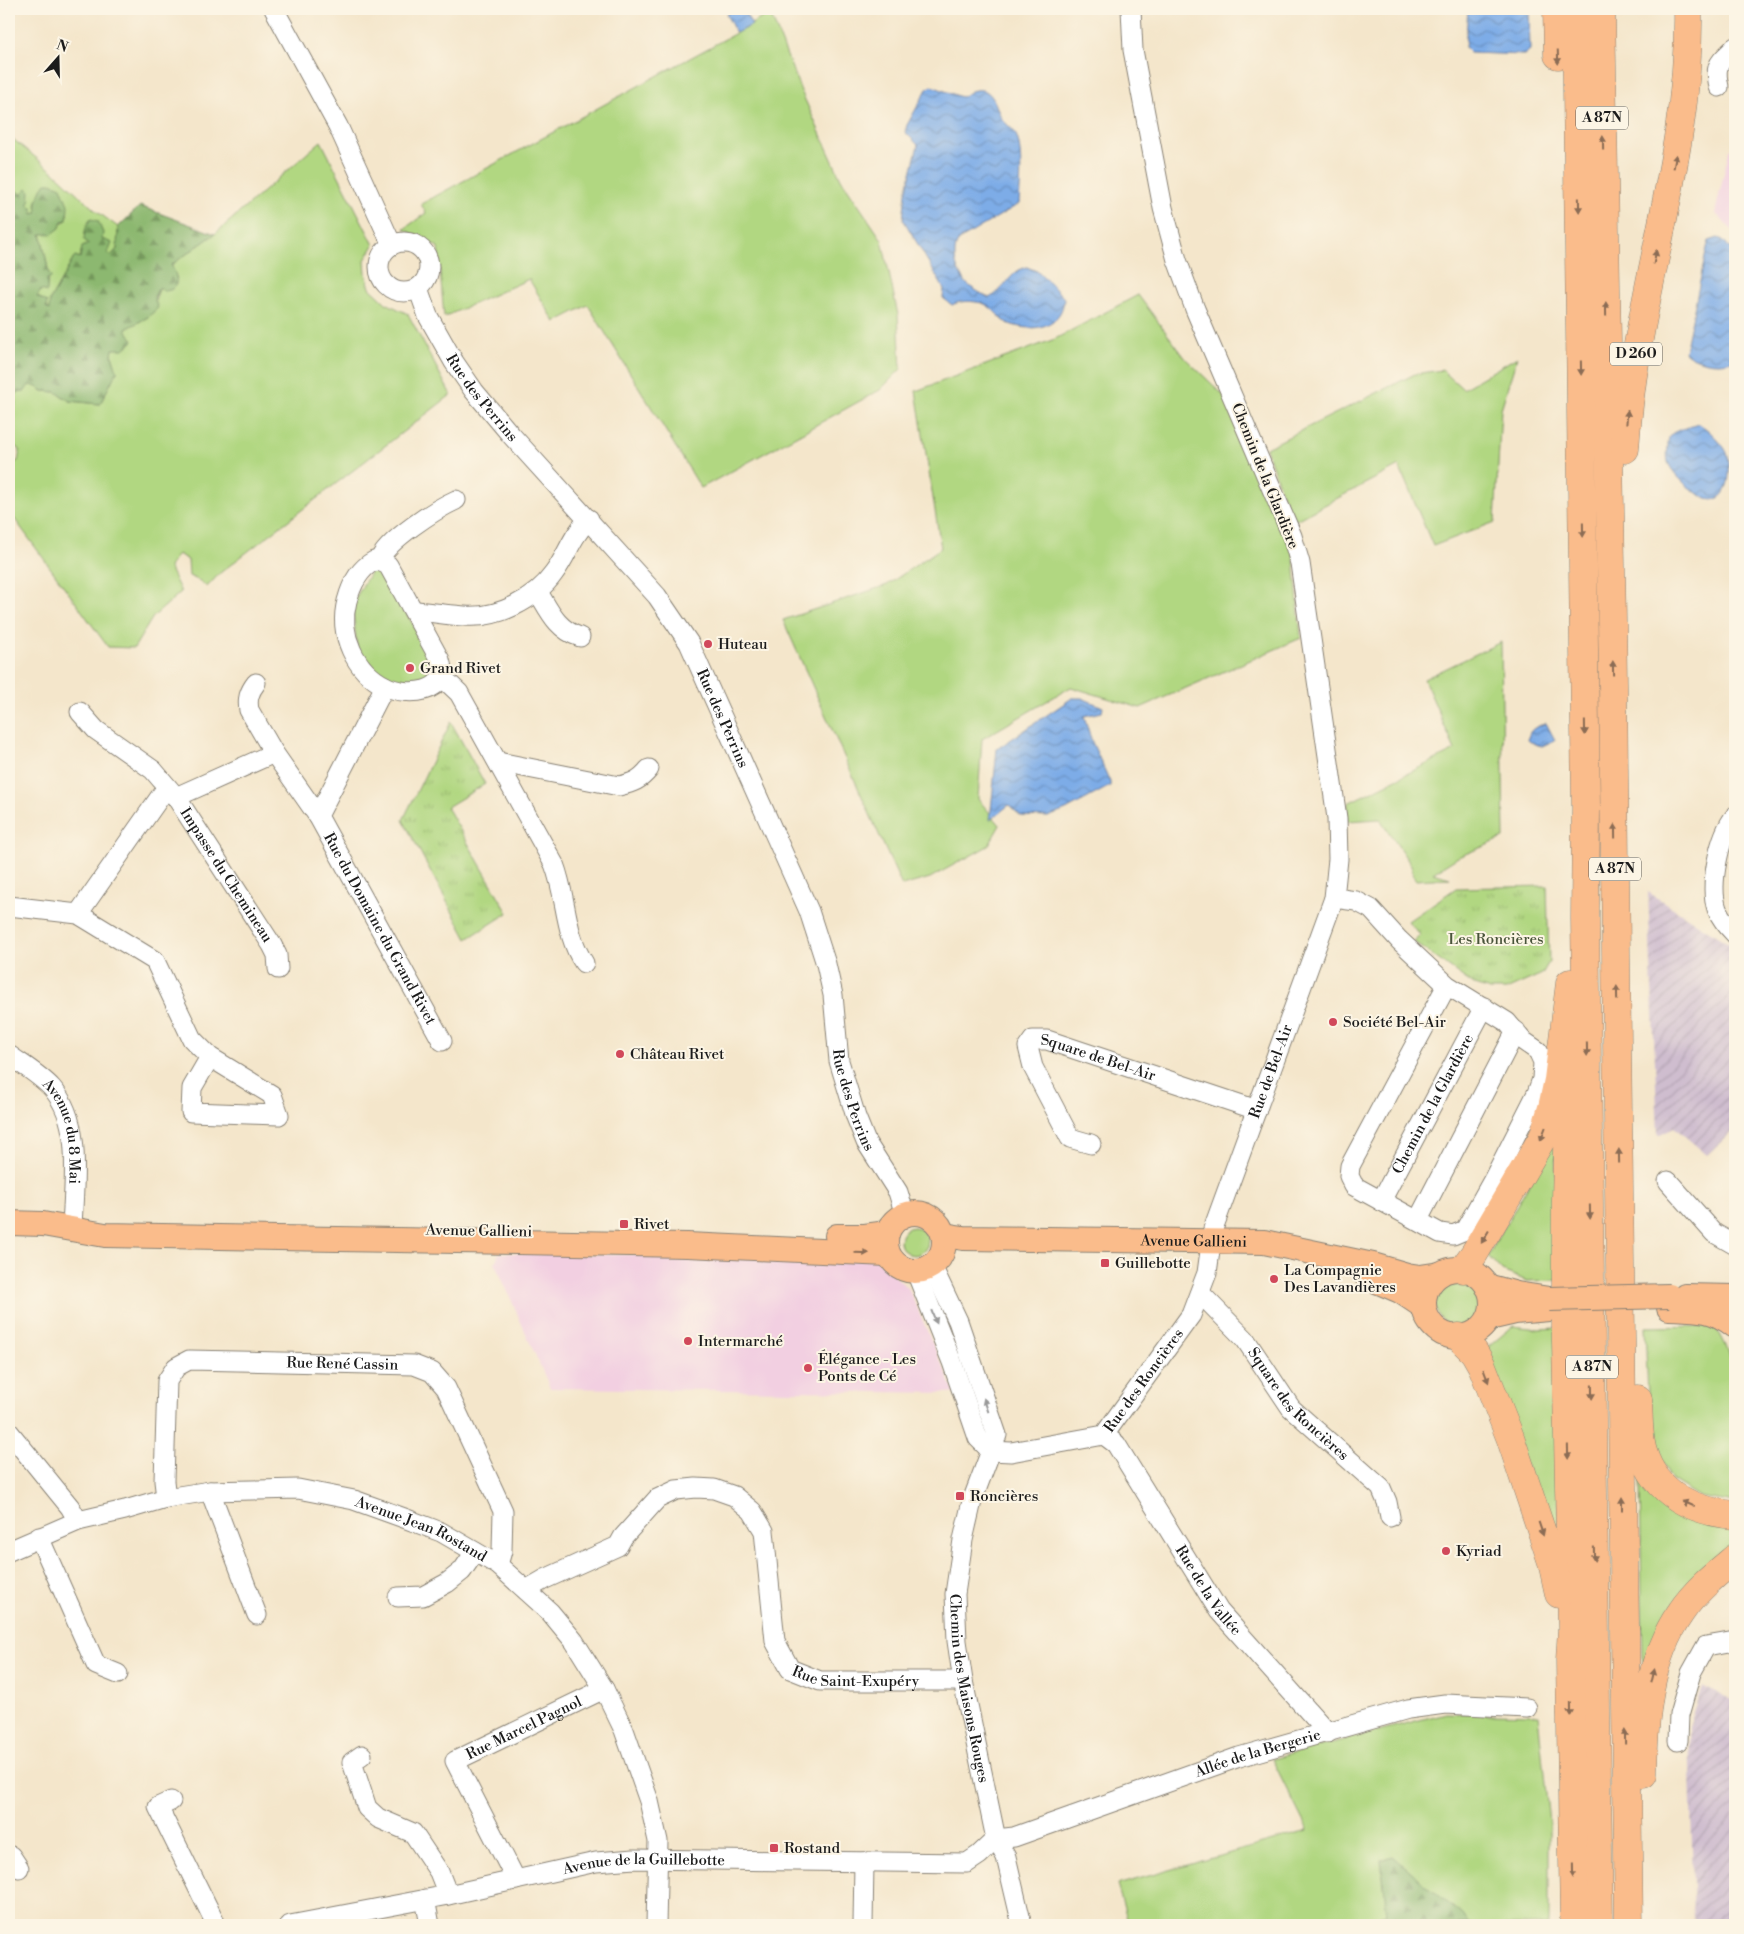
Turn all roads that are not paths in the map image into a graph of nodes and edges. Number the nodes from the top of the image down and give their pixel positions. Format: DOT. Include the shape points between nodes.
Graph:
graph roads {
  1 [pos="274,9"];
  2 [pos="1131,9"];
  3 [pos="1557,9"];
  4 [pos="1576,9"];
  5 [pos="1601,9"];
  6 [pos="1688,9"];
  7 [pos="1735,47"];
  8 [pos="1718,87"];
  9 [pos="1578,157"];
  10 [pos="392,246"];
  11 [pos="418,288"];
  12 [pos="1610,498"];
  13 [pos="456,500"];
  14 [pos="589,519"];
  15 [pos="379,561"];
  16 [pos="538,592"];
  17 [pos="415,612"];
  18 [pos="580,637"];
  19 [pos="441,676"];
  20 [pos="256,683"];
  21 [pos="385,686"];
  22 [pos="80,712"];
  23 [pos="274,752"];
  24 [pos="498,762"];
  25 [pos="649,769"];
  26 [pos="171,792"];
  27 [pos="1586,808"];
  28 [pos="318,816"];
  29 [pos="1735,816"];
  30 [pos="1334,898"];
  31 [pos="9,906"];
  32 [pos="78,914"];
  33 [pos="1735,934"];
  34 [pos="584,963"];
  35 [pos="278,968"];
  36 [pos="1570,983"];
  37 [pos="1446,985"];
  38 [pos="1484,1008"];
  39 [pos="1516,1031"];
  40 [pos="442,1041"];
  41 [pos="9,1055"];
  42 [pos="210,1057"];
  43 [pos="1257,1110"];
  44 [pos="1091,1144"];
  45 [pos="1668,1181"];
  46 [pos="1381,1201"];
  47 [pos="904,1215"];
  48 [pos="1418,1220"];
  49 [pos="9,1223"];
  50 [pos="72,1230"];
  51 [pos="9,1232"];
  52 [pos="1620,1240"];
  53 [pos="887,1243"];
  54 [pos="1212,1245"];
  55 [pos="1735,1245"];
  56 [pos="934,1256"];
  57 [pos="1451,1272"];
  58 [pos="1487,1286"];
  59 [pos="1200,1293"];
  60 [pos="1735,1297"];
  61 [pos="1669,1302"];
  62 [pos="1549,1304"];
  63 [pos="1424,1307"];
  64 [pos="1489,1318"];
  65 [pos="1735,1326"];
  66 [pos="1459,1337"];
  67 [pos="9,1432"];
  68 [pos="1104,1436"];
  69 [pos="991,1451"];
  70 [pos="210,1491"];
  71 [pos="166,1498"];
  72 [pos="1735,1515"];
  73 [pos="1390,1517"];
  74 [pos="78,1521"];
  75 [pos="39,1537"];
  76 [pos="9,1551"];
  77 [pos="475,1552"];
  78 [pos="1735,1558"];
  79 [pos="498,1565"];
  80 [pos="526,1590"];
  81 [pos="398,1597"];
  82 [pos="257,1615"];
  83 [pos="1735,1641"];
  84 [pos="1570,1660"];
  85 [pos="118,1674"];
  86 [pos="964,1681"];
  87 [pos="604,1689"];
  88 [pos="1527,1708"];
  89 [pos="1328,1733"];
  90 [pos="1678,1741"];
  91 [pos="362,1755"];
  92 [pos="171,1802"];
  93 [pos="996,1840"];
  94 [pos="659,1858"];
  95 [pos="864,1862"];
  96 [pos="516,1880"];
  97 [pos="448,1896"];
  98 [pos="425,1899"];
  99 [pos="350,1920"];
  100 [pos="214,1925"];
  101 [pos="290,1925"];
  102 [pos="430,1925"];
  103 [pos="656,1925"];
  104 [pos="863,1925"];
  105 [pos="1022,1925"];
  106 [pos="1574,1925"];
  107 [pos="1599,1925"];
  108 [pos="1629,1925"];
  109 [pos="1635,1925"];
  1 -- 10 [label="street" via="338,126"];
  2 -- 30 [label="street, Chemin de la Glardière" via="1133,50 1163,208 1177,260 1194,309 1292,536 1300,563 1337,818 1338,859"];
  3 -- 9 [label="highway, one-way" via="1560,97"];
  4 -- 9 [label="highway, A 87N"];
  12 -- 5 [label="highway, A 87N, one-way"];
  12 -- 6 [label="highway, D 260, one-way" via="1625,453 1634,365 1676,156 1685,89"];
  7 -- 8 [label="street" via="1717,66"];
  9 -- 27 [label="highway, A 87N, one-way"];
  10 -- 11 [label="street" via="408,243 423,251 429,266 428,275"];
  10 -- 11 [label="street" via="386,250 379,265 383,280 395,290"];
  11 -- 14 [label="street, Rue des Perrins" via="428,316 474,391"];
  52 -- 12 [label="highway, A 87N, one-way"];
  13 -- 15 [label="street" via="438,508 412,528 382,553"];
  14 -- 16 [label="street" via="577,531 553,574"];
  14 -- 47 [label="street, Rue des Perrins" via="657,596 689,643 809,911 826,964 833,995 839,1061 856,1117 866,1142 898,1192"];
  15 -- 17 [label="street" via="388,565"];
  15 -- 21 [label="street" via="369,564 354,583 344,618 352,653 366,672"];
  16 -- 17 [label="street" via="505,609 479,616"];
  16 -- 18 [label="street" via="558,625"];
  17 -- 19 [label="street" via="440,660"];
  19 -- 21 [label="street" via="434,686 418,692"];
  19 -- 24 [label="street" via="459,693"];
  20 -- 23 [label="street, Rue du Domaine du Grand Rivet" via="249,694 249,710"];
  21 -- 28 [label="street, Rue du Domaine du Grand Rivet"];
  22 -- 26 [label="street, Impasse du Chemineau" via="96,730 153,770"];
  23 -- 26 [label="street"];
  23 -- 28 [label="street, Rue du Domaine du Grand Rivet"];
  24 -- 25 [label="street" via="619,786 633,784"];
  24 -- 34 [label="street" via="554,864 571,937"];
  26 -- 32 [label="street"];
  26 -- 35 [label="street, Impasse du Chemineau" via="272,945"];
  27 -- 36 [label="highway" via="1573,846"];
  27 -- 107 [label="highway, A 87N, one-way"];
  28 -- 40 [label="street, Rue du Domaine du Grand Rivet"];
  29 -- 33 [label="street" via="1723,838 1715,887 1720,915"];
  30 -- 37 [label="street" via="1356,901 1371,909"];
  30 -- 43 [label="street, Rue de Bel-Air"];
  31 -- 32 [label="street"];
  32 -- 42 [label="street" via="155,961 192,1039"];
  36 -- 57 [label="highway, one-way" via="1558,1080 1543,1137 1479,1247"];
  36 -- 84 [label="highway, one-way" via="1566,1201"];
  37 -- 38 [label="street"];
  37 -- 46 [label="street" via="1350,1166 1349,1176 1354,1186"];
  38 -- 39 [label="street"];
  38 -- 46 [label="street, Chemin de la Glardière"];
  39 -- 48 [label="street"];
  39 -- 48 [label="street" via="1522,1040 1538,1051 1544,1062 1542,1079 1493,1180 1465,1230 1453,1235 1440,1233"];
  41 -- 50 [label="street, Avenue du 8 Mai" via="53,1089 70,1120 74,1144"];
  42 -- 42 [label="street" via="272,1095 279,1115 191,1112 192,1088"];
  43 -- 44 [label="street, Square de Bel-Air" via="1047,1040 1033,1040 1028,1047 1033,1066 1070,1138"];
  43 -- 54 [label="street, Rue de Bel-Air" via="1216,1221"];
  45 -- 55 [label="street" via="1714,1232"];
  46 -- 48 [label="street"];
  47 -- 53 [label="main road" via="897,1219"];
  47 -- 56 [label="main road" via="924,1214 940,1226"];
  49 -- 50 [label="main road, Avenue Gallieni" via="43,1224"];
  50 -- 51 [label="main road, Avenue Gallieni"];
  50 -- 53 [label="main road, Avenue Gallieni, one-way" via="105,1236 687,1246"];
  50 -- 53 [label="main road, Avenue Gallieni" via="105,1222 201,1227 865,1236"];
  72 -- 52 [label="highway, one-way" via="1700,1510 1680,1501 1662,1485 1643,1452 1636,1354"];
  108 -- 52 [label="highway, A 87N, one-way"];
  53 -- 56 [label="main road" via="898,1267 906,1271"];
  54 -- 56 [label="main road, Avenue Gallieni" via="973,1238"];
  54 -- 57 [label="main road, Avenue Gallieni" via="1264,1242 1406,1275 1420,1277"];
  54 -- 59 [label="street, Rue des Roncières" via="1208,1272"];
  54 -- 63 [label="main road, Avenue Gallieni" via="1335,1267 1376,1280"];
  56 -- 69 [label="street" via="952,1362 978,1438"];
  57 -- 58 [label="main road" via="1476,1275"];
  57 -- 63 [label="main road" via="1428,1286"];
  58 -- 62 [label="main road"];
  58 -- 64 [label="main road" via="1492,1302"];
  59 -- 68 [label="street, Rue des Roncières" via="1191,1316"];
  59 -- 73 [label="street, Square des Roncières" via="1245,1339 1291,1408 1381,1488"];
  60 -- 61 [label="main road"];
  61 -- 62 [label="main road"];
  61 -- 65 [label="main road" via="1721,1315"];
  62 -- 64 [label="main road"];
  63 -- 66 [label="main road, Avenue Gallieni" via="1428,1320 1437,1330"];
  64 -- 66 [label="main road" via="1476,1332"];
  66 -- 84 [label="highway, one-way" via="1482,1366 1510,1437 1552,1562"];
  67 -- 74 [label="street"];
  68 -- 69 [label="street, Rue des Roncières" via="1011,1452"];
  68 -- 89 [label="street, Rue de la Vallée" via="1116,1444 1219,1611"];
  69 -- 86 [label="street, Chemin des Maisons Rouges" via="972,1501 955,1594 957,1641"];
  70 -- 71 [label="street, Avenue Jean Rostand"];
  70 -- 77 [label="street, Avenue Jean Rostand" via="298,1489 354,1500 441,1532"];
  70 -- 82 [label="street"];
  71 -- 74 [label="street, Avenue Jean Rostand"];
  71 -- 79 [label="street, Rue René Cassin" via="167,1381 176,1367 188,1360 414,1365 432,1372 446,1388 503,1511 502,1551"];
  74 -- 75 [label="street, Avenue Jean Rostand"];
  75 -- 76 [label="street, Avenue Jean Rostand"];
  75 -- 85 [label="street" via="96,1665"];
  77 -- 79 [label="street, Avenue Jean Rostand"];
  77 -- 81 [label="street" via="462,1571 447,1583 423,1596"];
  109 -- 78 [label="highway, one-way" via="1642,1847 1646,1716 1652,1674 1666,1637 1681,1611 1713,1575"];
  79 -- 80 [label="street, Avenue Jean Rostand"];
  80 -- 86 [label="street, Rue Saint-Exupéry" via="618,1546 657,1499 676,1490 714,1489 734,1496 752,1511 764,1531 775,1641 790,1669 820,1681"];
  80 -- 87 [label="street, Avenue Jean Rostand" via="574,1641"];
  83 -- 90 [label="street" via="1706,1646 1691,1673 1679,1715"];
  84 -- 106 [label="highway, one-way"];
  86 -- 93 [label="street, Chemin des Maisons Rouges"];
  87 -- 94 [label="street, Avenue Jean Rostand" via="624,1730 649,1801"];
  87 -- 96 [label="street, Rue Marcel Pagnol" via="455,1761"];
  88 -- 89 [label="street, Allée de la Bergerie" via="1445,1704 1408,1709"];
  89 -- 93 [label="street, Allée de la Bergerie" via="1240,1757 1014,1837"];
  91 -- 97 [label="street" via="352,1762 367,1808 378,1818 414,1833 439,1872"];
  92 -- 100 [label="street" via="158,1808"];
  93 -- 95 [label="street, Avenue de la Guillebotte" via="967,1863"];
  93 -- 105 [label="street, Chemin des Maisons Rouges" via="1006,1856"];
  94 -- 95 [label="street, Avenue de la Guillebotte"];
  94 -- 96 [label="street, Avenue de la Guillebotte" via="596,1862"];
  94 -- 103 [label="street, Avenue Jean Rostand"];
  95 -- 104 [label="street"];
  96 -- 97 [label="street, Avenue de la Guillebotte"];
  97 -- 98 [label="street, Avenue de la Guillebotte"];
  98 -- 99 [label="street, Avenue de la Guillebotte"];
  98 -- 102 [label="street"];
  99 -- 101 [label="street, Avenue de la Guillebotte"];
}
